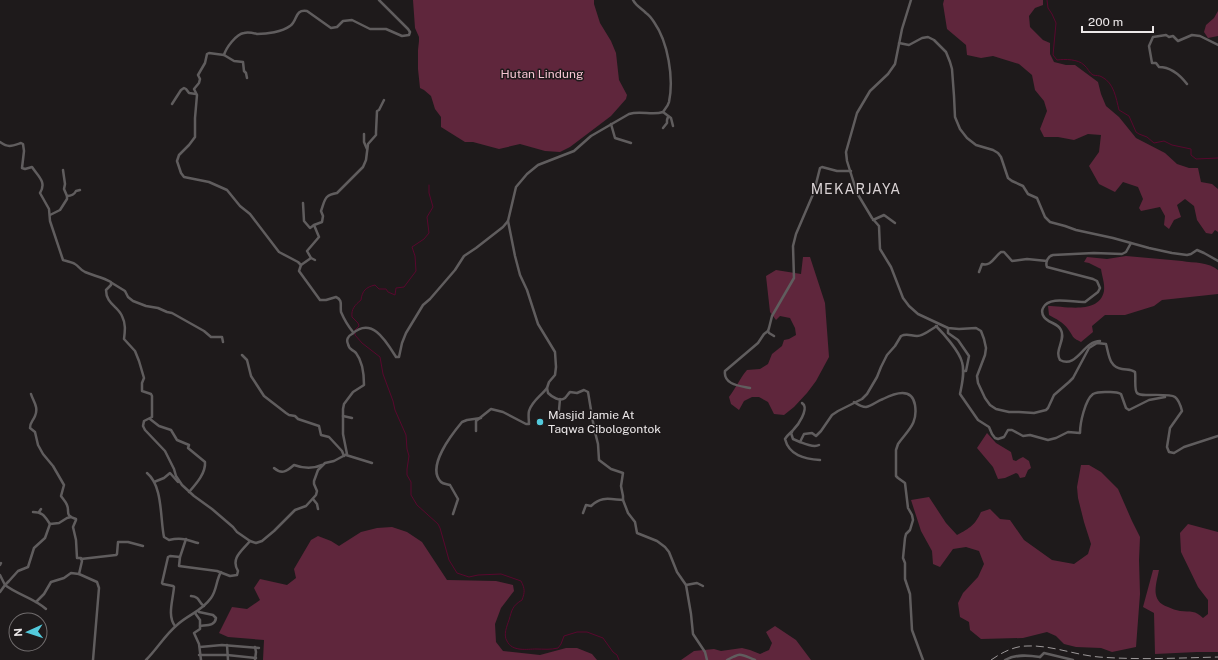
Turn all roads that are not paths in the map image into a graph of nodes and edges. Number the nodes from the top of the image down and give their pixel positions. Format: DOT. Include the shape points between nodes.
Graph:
graph roads {
  1 [pos="379,0"];
  2 [pos="633,0"];
  3 [pos="911,0"];
  4 [pos="899,43"];
  5 [pos="1218,45"];
  6 [pos="224,55"];
  7 [pos="247,78"];
  8 [pos="1187,84"];
  9 [pos="197,95"];
  10 [pos="384,100"];
  11 [pos="172,104"];
  12 [pos="663,112"];
  13 [pos="668,117"];
  14 [pos="611,124"];
  15 [pos="673,126"];
  16 [pos="663,128"];
  17 [pos="364,134"];
  18 [pos="0,142"];
  19 [pos="631,143"];
  20 [pos="368,149"];
  21 [pos="64,170"];
  22 [pos="851,171"];
  23 [pos="80,190"];
  24 [pos="67,196"];
  25 [pos="303,203"];
  26 [pos="50,215"];
  27 [pos="873,220"];
  28 [pos="508,221"];
  29 [pos="896,223"];
  30 [pos="314,225"];
  31 [pos="1131,243"];
  32 [pos="309,259"];
  33 [pos="315,260"];
  34 [pos="1047,260"];
  35 [pos="1218,261"];
  36 [pos="301,265"];
  37 [pos="979,272"];
  38 [pos="111,282"];
  39 [pos="937,325"];
  40 [pos="948,328"];
  41 [pos="355,331"];
  42 [pos="768,331"];
  43 [pos="774,336"];
  44 [pos="223,342"];
  45 [pos="1104,343"];
  46 [pos="242,355"];
  47 [pos="963,371"];
  48 [pos="547,388"];
  49 [pos="750,388"];
  50 [pos="31,394"];
  51 [pos="1168,396"];
  52 [pos="560,399"];
  53 [pos="854,402"];
  54 [pos="802,403"];
  55 [pos="343,416"];
  56 [pos="557,416"];
  57 [pos="352,418"];
  58 [pos="481,418"];
  59 [pos="150,419"];
  60 [pos="476,431"];
  61 [pos="793,431"];
  62 [pos="1218,436"];
  63 [pos="800,442"];
  64 [pos="819,446"];
  65 [pos="345,456"];
  66 [pos="820,460"];
  67 [pos="372,463"];
  68 [pos="324,464"];
  69 [pos="274,468"];
  70 [pos="147,473"];
  71 [pos="154,482"];
  72 [pos="180,483"];
  73 [pos="189,492"];
  74 [pos="313,499"];
  75 [pos="623,500"];
  76 [pos="41,509"];
  77 [pos="318,509"];
  78 [pos="34,511"];
  79 [pos="38,512"];
  80 [pos="583,513"];
  81 [pos="453,514"];
  82 [pos="71,517"];
  83 [pos="50,523"];
  84 [pos="186,539"];
  85 [pos="250,541"];
  86 [pos="198,543"];
  87 [pos="143,546"];
  88 [pos="180,557"];
  89 [pos="81,559"];
  90 [pos="221,572"];
  91 [pos="79,574"];
  92 [pos="0,575"];
  93 [pos="4,585"];
  94 [pos="686,585"];
  95 [pos="703,586"];
  96 [pos="0,592"];
  97 [pos="191,596"];
  98 [pos="36,602"];
  99 [pos="204,606"];
  100 [pos="46,609"];
  101 [pos="197,612"];
  102 [pos="175,626"];
  103 [pos="200,626"];
  104 [pos="227,646"];
  105 [pos="200,647"];
  106 [pos="255,647"];
  107 [pos="259,648"];
  108 [pos="199,655"];
  109 [pos="227,655"];
  110 [pos="256,659"];
  111 [pos="1040,659"];
  112 [pos="93,660"];
  113 [pos="146,660"];
  114 [pos="200,660"];
  115 [pos="228,660"];
  116 [pos="707,660"];
  117 [pos="726,660"];
  118 [pos="755,660"];
  119 [pos="923,660"];
  120 [pos="1005,660"];
  121 [pos="1073,660"];
  1 -- 6 [label="street" via="408,29 409,35 402,36 386,29 370,28 352,20 343,21 337,27 331,28 305,10 298,14 291,26 286,29 239,35"];
  2 -- 12 [label="street" via="658,28 667,52 670,92 668,104"];
  3 -- 4 [label="street"];
  4 -- 22 [label="street" via="895,64 870,91 857,113 846,152"];
  4 -- 31 [label="street" via="909,45 928,37 946,52 952,69 955,117 960,129 976,145 998,153 1008,178 1037,198 1045,217 1050,222"];
  5 -- 8 [label="street" via="1192,35 1178,41 1173,36 1153,37 1148,46 1152,63 1178,74"];
  6 -- 7 [label="street" via="234,61 243,62"];
  6 -- 9 [label="street" via="207,54 198,74 199,83 194,89"];
  9 -- 11 [label="street" via="189,93 185,88 182,89"];
  9 -- 36 [label="street" via="194,137 177,159 181,173 184,177 209,182 226,190 250,214 279,252"];
  10 -- 20 [label="street" via="378,111 376,132 368,144"];
  12 -- 13 [label="street"];
  12 -- 14 [label="street" via="631,113"];
  13 -- 15 [label="street" via="671,118"];
  13 -- 16 [label="street"];
  14 -- 19 [label="street" via="615,138"];
  14 -- 28 [label="street" via="591,136 574,151 538,166 527,174 516,187"];
  17 -- 20 [label="street" via="364,142"];
  18 -- 26 [label="street" via="5,146 23,144 22,168 32,167 41,179 43,183 40,193"];
  20 -- 30 [label="street" via="363,167 337,193 327,196 321,211 322,222"];
  21 -- 24 [label="street" via="64,189"];
  22 -- 27 [label="street" via="857,193"];
  22 -- 42 [label="street" via="820,168 814,192 792,246 794,278 772,316"];
  23 -- 24 [label="street"];
  24 -- 26 [label="street" via="60,210"];
  25 -- 30 [label="street" via="304,220 310,228"];
  26 -- 38 [label="street" via="63,260"];
  27 -- 29 [label="street" via="884,215"];
  27 -- 39 [label="street" via="879,228 880,249 891,267 903,298 916,313"];
  28 -- 41 [label="street" via="464,256 455,270 423,305 402,343 399,357 396,357 377,331 366,328"];
  28 -- 48 [label="street" via="520,275 538,324 555,352 555,376 549,381"];
  30 -- 32 [label="street" via="319,237 307,251"];
  31 -- 34 [label="street" via="1122,254 1053,255"];
  31 -- 35 [label="street" via="1188,255 1197,250"];
  32 -- 33 [label="street"];
  32 -- 36 [label="street"];
  34 -- 37 [label="street" via="1012,261 1001,252 990,263 982,264"];
  34 -- 45 [label="street" via="1047,267 1093,279 1100,288 1085,302 1053,301 1043,308 1045,318 1058,326 1062,332 1058,355 1060,360 1072,360 1093,342"];
  36 -- 41 [label="street" via="299,271 320,300 336,297 341,301 342,313"];
  38 -- 44 [label="street" via="125,291 133,301 172,313 211,337 222,337"];
  38 -- 59 [label="street" via="106,290 106,296 122,315 126,330 124,339 135,352 144,378 142,391 152,395"];
  39 -- 40 [label="street"];
  39 -- 47 [label="street" via="962,361"];
  39 -- 53 [label="street" via="920,336 901,336 887,355 867,394"];
  40 -- 45 [label="street" via="976,328 981,331 986,348 977,376 978,383 990,404 996,409 1009,412 1034,413 1046,410 1054,395 1073,378 1089,348 1097,343"];
  40 -- 47 [label="street" via="948,333 958,340 969,356 966,371"];
  41 -- 55 [label="street" via="348,337 347,344 361,361 364,385 353,392 344,404"];
  42 -- 43 [label="street"];
  42 -- 49 [label="street" via="725,371 729,382"];
  45 -- 51 [label="street" via="1114,366 1135,372 1137,394"];
  46 -- 65 [label="street" via="247,360 251,376 265,397 289,415 319,426 321,435 329,437"];
  47 -- 51 [label="street" via="960,394 978,420 989,427 998,439 1004,437 1008,430 1023,436 1030,435 1048,440 1068,432 1080,433 1086,405 1091,395 1097,392 1121,394 1129,410 1149,400"];
  48 -- 52 [label="street" via="549,395"];
  48 -- 58 [label="street" via="530,409 528,424 492,410"];
  50 -- 82 [label="street" via="36,408 30,428 35,432 43,454 64,484 61,496"];
  51 -- 62 [label="street" via="1176,398 1182,409 1170,428 1167,447 1169,452 1174,453"];
  52 -- 56 [label="street"];
  52 -- 75 [label="street" via="570,392 587,391 599,460 623,474"];
  53 -- 63 [label="street" via="832,415 816,436 812,433 804,434"];
  53 -- 119 [label="street" via="867,406 883,398 907,393 913,397 915,403 914,422 896,448 896,476 905,483 908,508 913,517 913,523 905,538 904,579 910,596 912,630"];
  54 -- 61 [label="street" via="806,408"];
  55 -- 57 [label="street"];
  55 -- 65 [label="street" via="343,434 348,453"];
  58 -- 60 [label="street" via="476,421"];
  58 -- 81 [label="street" via="462,422 440,453 437,474 441,482 450,485 458,499"];
  59 -- 72 [label="street" via="144,421 143,428 165,451"];
  59 -- 73 [label="street" via="159,426 171,430 177,440 189,445 188,448 205,462 205,467"];
  61 -- 63 [label="street" via="793,439"];
  61 -- 66 [label="street" via="785,438 786,446 807,459"];
  63 -- 64 [label="street"];
  65 -- 67 [label="street"];
  65 -- 68 [label="street"];
  68 -- 69 [label="street" via="314,467 294,465 281,472"];
  68 -- 74 [label="street" via="315,476 317,494"];
  70 -- 71 [label="street"];
  71 -- 72 [label="street" via="170,473"];
  71 -- 84 [label="street" via="160,502 164,536 169,540"];
  72 -- 73 [label="street"];
  73 -- 85 [label="street"];
  74 -- 77 [label="street"];
  74 -- 85 [label="street" via="305,507 295,510 262,541"];
  75 -- 80 [label="street" via="603,498 591,506 586,505"];
  75 -- 94 [label="street" via="635,522 637,533 656,540 665,547"];
  76 -- 79 [label="street"];
  78 -- 79 [label="street"];
  79 -- 83 [label="street"];
  82 -- 83 [label="street" via="59,523"];
  82 -- 89 [label="street" via="76,519 73,527 77,558"];
  83 -- 93 [label="street" via="45,538 34,548 28,567 18,571"];
  84 -- 86 [label="street"];
  84 -- 88 [label="street"];
  85 -- 90 [label="street" via="239,553 235,563 238,575 230,576"];
  87 -- 89 [label="street" via="118,542 116,555"];
  88 -- 90 [label="street" via="179,568"];
  88 -- 102 [label="street" via="168,557 162,583 174,587 171,619"];
  89 -- 91 [label="street"];
  90 -- 99 [label="street" via="213,596"];
  91 -- 98 [label="street" via="71,573 53,581"];
  91 -- 112 [label="street" via="97,582 99,588"];
  92 -- 93 [label="street"];
  93 -- 96 [label="street"];
  93 -- 98 [label="street"];
  94 -- 95 [label="street"];
  94 -- 116 [label="street" via="692,632 705,652"];
  97 -- 99 [label="street" via="199,599"];
  98 -- 100 [label="street"];
  99 -- 101 [label="street"];
  101 -- 102 [label="street"];
  101 -- 103 [label="street"];
  101 -- 103 [label="street" via="216,618 214,624"];
  102 -- 113 [label="street"];
  103 -- 105 [label="street" via="194,632"];
  104 -- 105 [label="street"];
  104 -- 106 [label="street"];
  104 -- 109 [label="street"];
  105 -- 108 [label="street"];
  106 -- 107 [label="street"];
  106 -- 110 [label="street"];
  108 -- 109 [label="street"];
  108 -- 114 [label="street"];
  109 -- 110 [label="street"];
  109 -- 115 [label="street"];
  111 -- 120 [label="street" via="1022,655"];
  111 -- 121 [label="street" via="1044,653"];
  117 -- 118 [label="street" via="742,654"];
}
